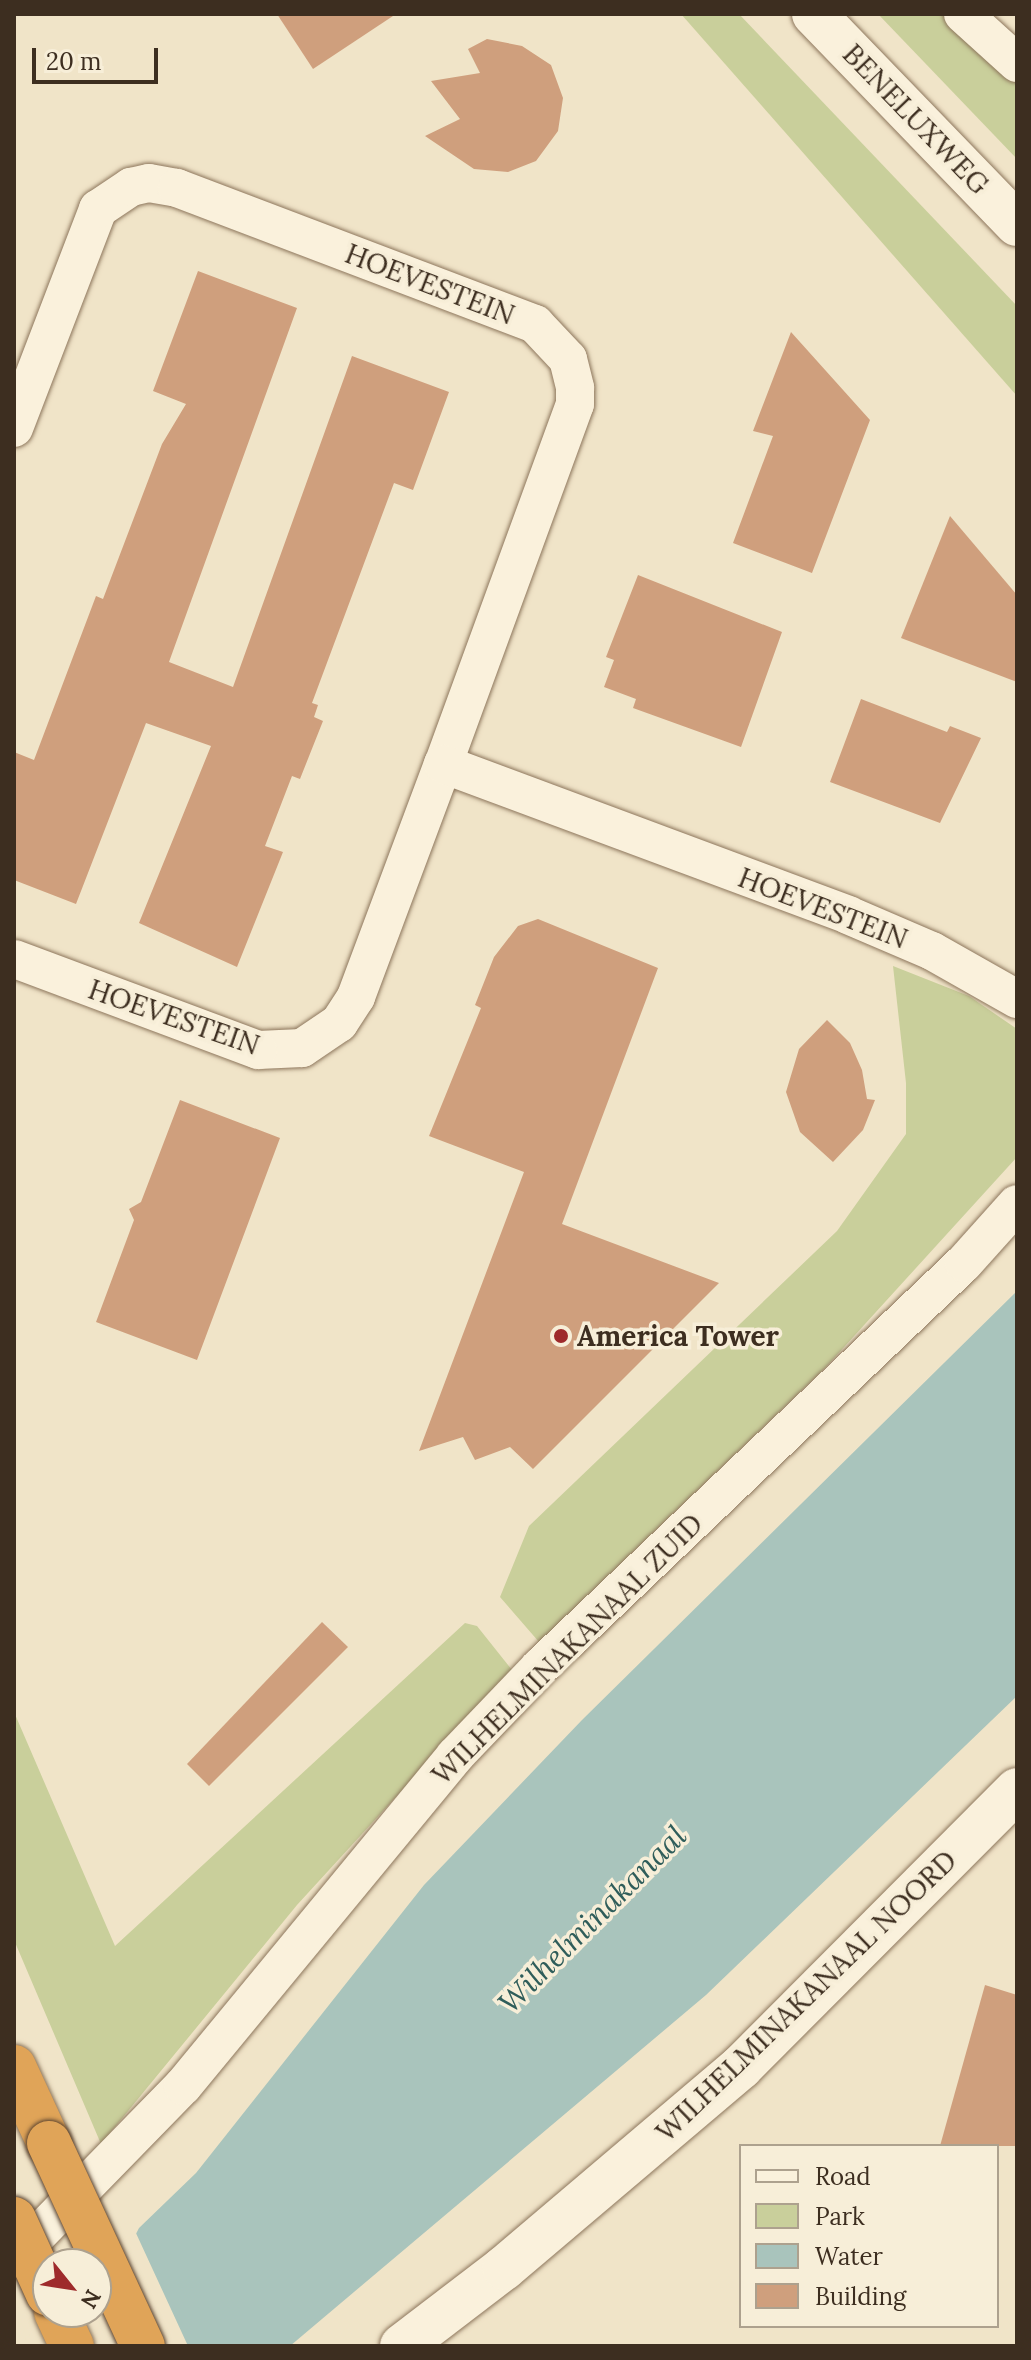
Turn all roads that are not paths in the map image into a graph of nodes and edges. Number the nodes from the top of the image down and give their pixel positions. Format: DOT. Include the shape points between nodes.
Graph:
graph roads {
  1 [pos="814,14"];
  2 [pos="963,14"];
  3 [pos="1017,63"];
  4 [pos="1017,224"];
  5 [pos="14,428"];
  6 [pos="443,764"];
  7 [pos="14,959"];
  8 [pos="1017,999"];
  9 [pos="1017,1204"];
  10 [pos="1017,1790"];
  11 [pos="14,2067"];
  12 [pos="14,2219"];
  13 [pos="14,2259"];
  14 [pos="32,2259"];
  15 [pos="143,2346"];
  16 [pos="402,2346"];
  1 -- 4 [label="street, BENELUXWEG"];
  2 -- 3 [label="street"];
  5 -- 6 [label="street, HOEVESTEIN" via="98,209 131,187 149,183 177,188 548,332 568,359 575,404"];
  6 -- 7 [label="street, HOEVESTEIN" via="356,997 339,1023 302,1048 258,1050"];
  6 -- 8 [label="street, HOEVESTEIN" via="846,914 932,951"];
  9 -- 13 [label="street, WILHELMINAKANAAL ZUID" via="964,1263 540,1667 455,1756 183,2086"];
  10 -- 16 [label="street, WILHELMINAKANAAL NOORD" via="729,2078 504,2268"];
  11 -- 15 [label="highway, bridge"];
  12 -- 14 [label="highway, bridge"];
}
